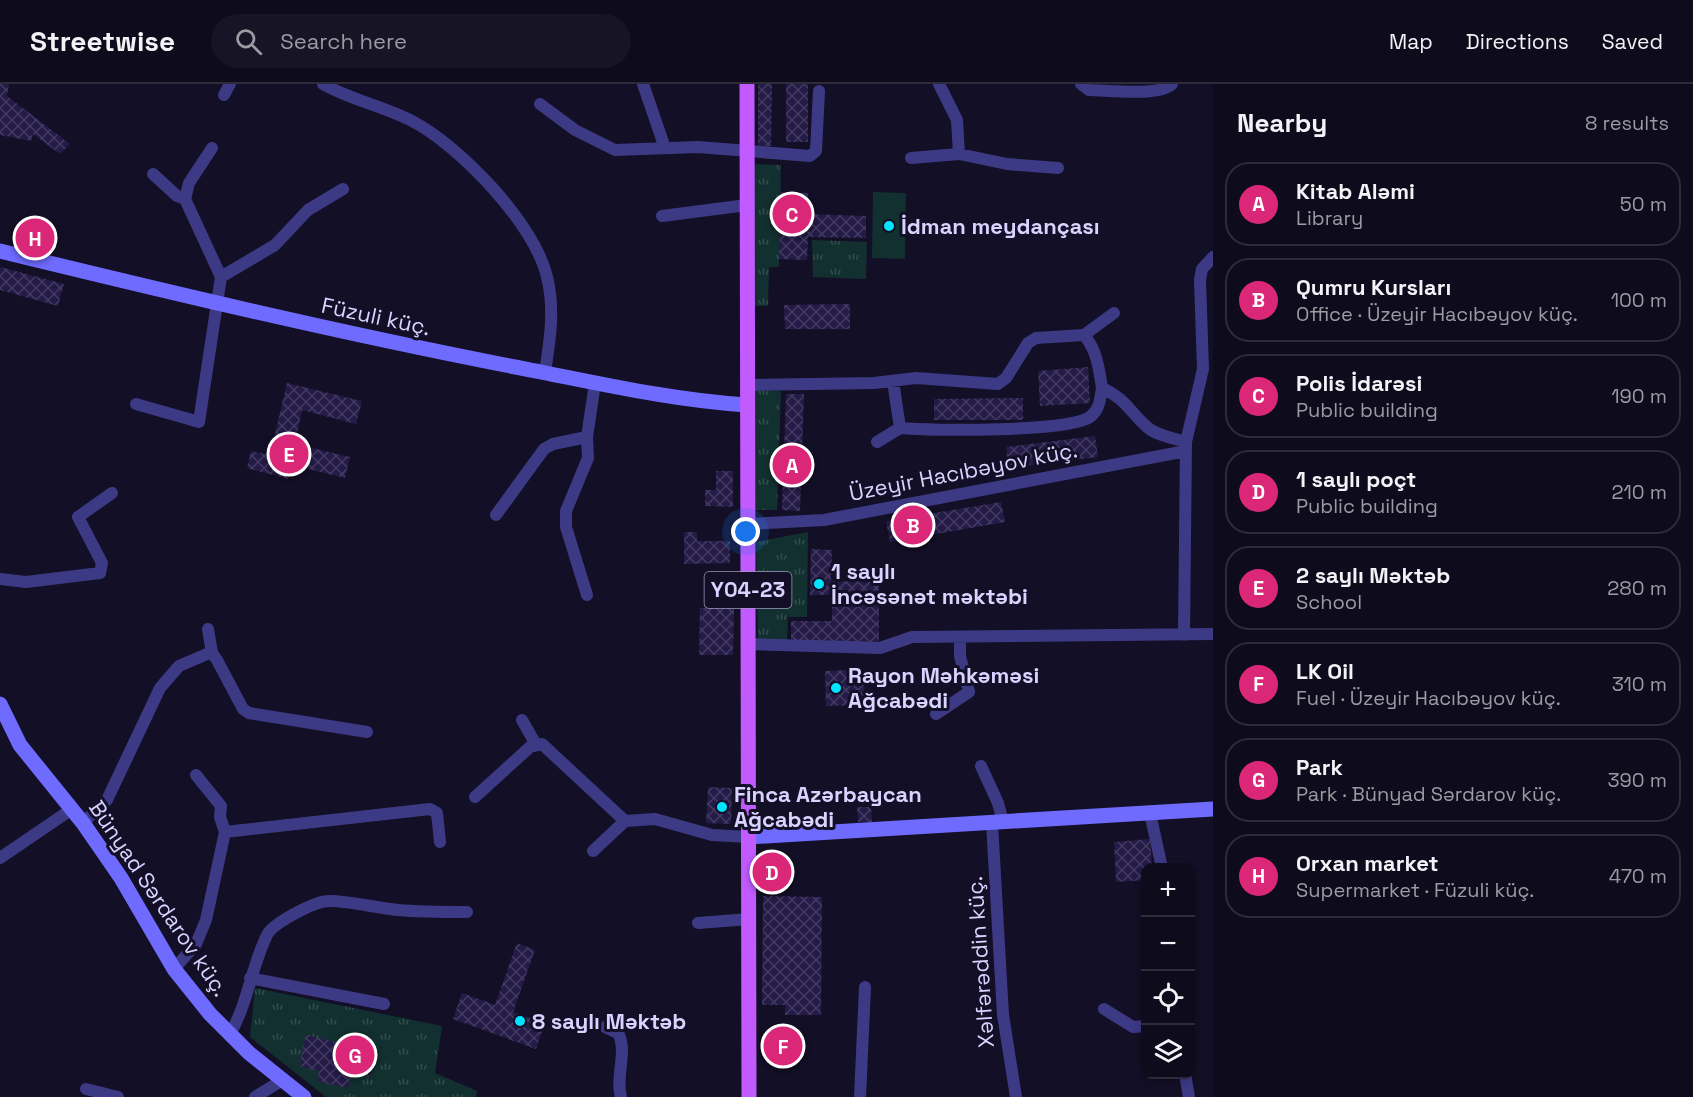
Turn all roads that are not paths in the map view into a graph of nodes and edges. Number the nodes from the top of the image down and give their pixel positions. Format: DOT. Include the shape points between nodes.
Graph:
graph roads {
  1 [pos="323,84"];
  2 [pos="643,84"];
  3 [pos="747,84"];
  4 [pos="939,84"];
  5 [pos="1081,84"];
  6 [pos="1172,84"];
  7 [pos="819,91"];
  8 [pos="540,104"];
  9 [pos="212,148"];
  10 [pos="665,148"];
  11 [pos="747,152"];
  12 [pos="959,154"];
  13 [pos="911,158"];
  14 [pos="1058,168"];
  15 [pos="153,174"];
  16 [pos="343,189"];
  17 [pos="185,199"];
  18 [pos="747,205"];
  19 [pos="662,216"];
  20 [pos="0,251"];
  21 [pos="1213,257"];
  22 [pos="220,277"];
  23 [pos="216,303"];
  24 [pos="1114,313"];
  25 [pos="1084,335"];
  26 [pos="545,372"];
  27 [pos="893,381"];
  28 [pos="595,383"];
  29 [pos="747,385"];
  30 [pos="1101,388"];
  31 [pos="136,404"];
  32 [pos="747,405"];
  33 [pos="900,428"];
  34 [pos="587,437"];
  35 [pos="877,442"];
  36 [pos="1186,447"];
  37 [pos="112,492"];
  38 [pos="496,515"];
  39 [pos="748,524"];
  40 [pos="0,579"];
  41 [pos="587,595"];
  42 [pos="208,629"];
  43 [pos="1213,634"];
  44 [pos="1184,635"];
  45 [pos="960,638"];
  46 [pos="748,644"];
  47 [pos="212,653"];
  48 [pos="0,704"];
  49 [pos="936,714"];
  50 [pos="522,720"];
  51 [pos="367,732"];
  52 [pos="535,743"];
  53 [pos="981,766"];
  54 [pos="196,775"];
  55 [pos="475,797"];
  56 [pos="72,809"];
  57 [pos="1213,809"];
  58 [pos="1150,813"];
  59 [pos="625,821"];
  60 [pos="83,823"];
  61 [pos="998,823"];
  62 [pos="225,831"];
  63 [pos="749,837"];
  64 [pos="440,842"];
  65 [pos="593,850"];
  66 [pos="0,858"];
  67 [pos="1161,863"];
  68 [pos="467,912"];
  69 [pos="749,919"];
  70 [pos="698,923"];
  71 [pos="174,969"];
  72 [pos="250,978"];
  73 [pos="865,987"];
  74 [pos="384,1004"];
  75 [pos="1104,1009"];
  76 [pos="1141,1026"];
  77 [pos="605,1027"];
  78 [pos="230,1034"];
  79 [pos="1186,1079"];
  80 [pos="281,1081"];
  81 [pos="86,1089"];
  82 [pos="118,1097"];
  83 [pos="255,1097"];
  84 [pos="304,1097"];
  85 [pos="621,1097"];
  86 [pos="749,1097"];
  87 [pos="860,1097"];
  88 [pos="1016,1097"];
  89 [pos="1189,1097"];
  1 -- 26 [label="street" via="413,122 452,147 526,231 548,277 552,322"];
  2 -- 10 [label="street"];
  3 -- 11 [label="main road, Y04-23"];
  4 -- 12 [label="street" via="957,120"];
  5 -- 6 [label="street" via="1089,90 1150,91"];
  7 -- 11 [label="street" via="816,151 810,156"];
  8 -- 10 [label="street" via="582,135 615,150"];
  9 -- 17 [label="street" via="189,183"];
  10 -- 11 [label="street"];
  11 -- 18 [label="main road, Y04-23"];
  12 -- 13 [label="street"];
  12 -- 14 [label="street" via="1007,164"];
  15 -- 17 [label="street"];
  16 -- 22 [label="street" via="308,210 275,245"];
  17 -- 22 [label="street"];
  18 -- 19 [label="street"];
  18 -- 29 [label="main road, Y04-23"];
  20 -- 23 [label="street, Füzuli küç."];
  21 -- 36 [label="street" via="1202,269 1200,280 1203,369"];
  22 -- 23 [label="street"];
  23 -- 26 [label="street, Füzuli küç." via="373,339"];
  23 -- 31 [label="street" via="199,422"];
  24 -- 25 [label="street"];
  25 -- 27 [label="street" via="1036,338 998,384 934,378"];
  25 -- 30 [label="street" via="1091,343"];
  26 -- 28 [label="street, Füzuli küç."];
  27 -- 29 [label="street"];
  27 -- 33 [label="street"];
  28 -- 32 [label="street, Füzuli küç."];
  28 -- 34 [label="street"];
  29 -- 32 [label="main road, Y04-23"];
  30 -- 33 [label="street" via="1099,406 1089,418 1061,425"];
  30 -- 36 [label="street" via="1119,396 1148,428"];
  32 -- 39 [label="main road, Y04-23"];
  33 -- 35 [label="street"];
  34 -- 38 [label="street" via="544,449"];
  34 -- 41 [label="street" via="588,459 566,511 566,527"];
  36 -- 39 [label="street, Üzeyir Hacıbəyov küç." via="824,520"];
  36 -- 44 [label="street"];
  37 -- 40 [label="street" via="78,517 102,563 100,573 26,582"];
  39 -- 46 [label="main road, Y04-23"];
  42 -- 47 [label="street"];
  43 -- 44 [label="street"];
  44 -- 45 [label="street"];
  45 -- 46 [label="street" via="912,637 880,648"];
  45 -- 49 [label="street" via="969,692"];
  46 -- 63 [label="main road, Y04-23"];
  47 -- 51 [label="street" via="243,709 249,713"];
  47 -- 60 [label="street" via="178,666 160,688 106,800"];
  48 -- 56 [label="street, Bünyad Sərdarov küç." via="20,745"];
  50 -- 52 [label="street"];
  52 -- 55 [label="street"];
  52 -- 59 [label="street" via="542,744"];
  53 -- 61 [label="street, Xəlfərəddin küç." via="998,803"];
  54 -- 62 [label="street" via="221,806"];
  56 -- 60 [label="street, Bünyad Sərdarov küç."];
  56 -- 66 [label="street"];
  57 -- 58 [label="street"];
  58 -- 61 [label="street"];
  58 -- 67 [label="street"];
  59 -- 63 [label="street" via="655,819 712,835"];
  59 -- 65 [label="street"];
  60 -- 71 [label="street, Bünyad Sərdarov küç." via="122,878"];
  61 -- 63 [label="street"];
  61 -- 88 [label="street, Xəlfərəddin küç." via="1003,1016"];
  62 -- 64 [label="street" via="430,809 437,813"];
  62 -- 71 [label="street" via="206,920 196,944"];
  63 -- 69 [label="main road, Y04-23"];
  68 -- 72 [label="street" via="315,903 275,923 267,933"];
  69 -- 70 [label="street"];
  69 -- 86 [label="main road, Y04-23"];
  71 -- 78 [label="street, Bünyad Sərdarov küç."];
  72 -- 74 [label="street"];
  72 -- 78 [label="street" via="243,1009"];
  73 -- 87 [label="street"];
  75 -- 76 [label="street" via="1132,1027"];
  77 -- 85 [label="street" via="622,1039 618,1077"];
  78 -- 80 [label="street, Bünyad Sərdarov küç."];
  79 -- 89 [label="street"];
  80 -- 83 [label="street"];
  80 -- 84 [label="street, Bünyad Sərdarov küç."];
  81 -- 82 [label="street"];
}
